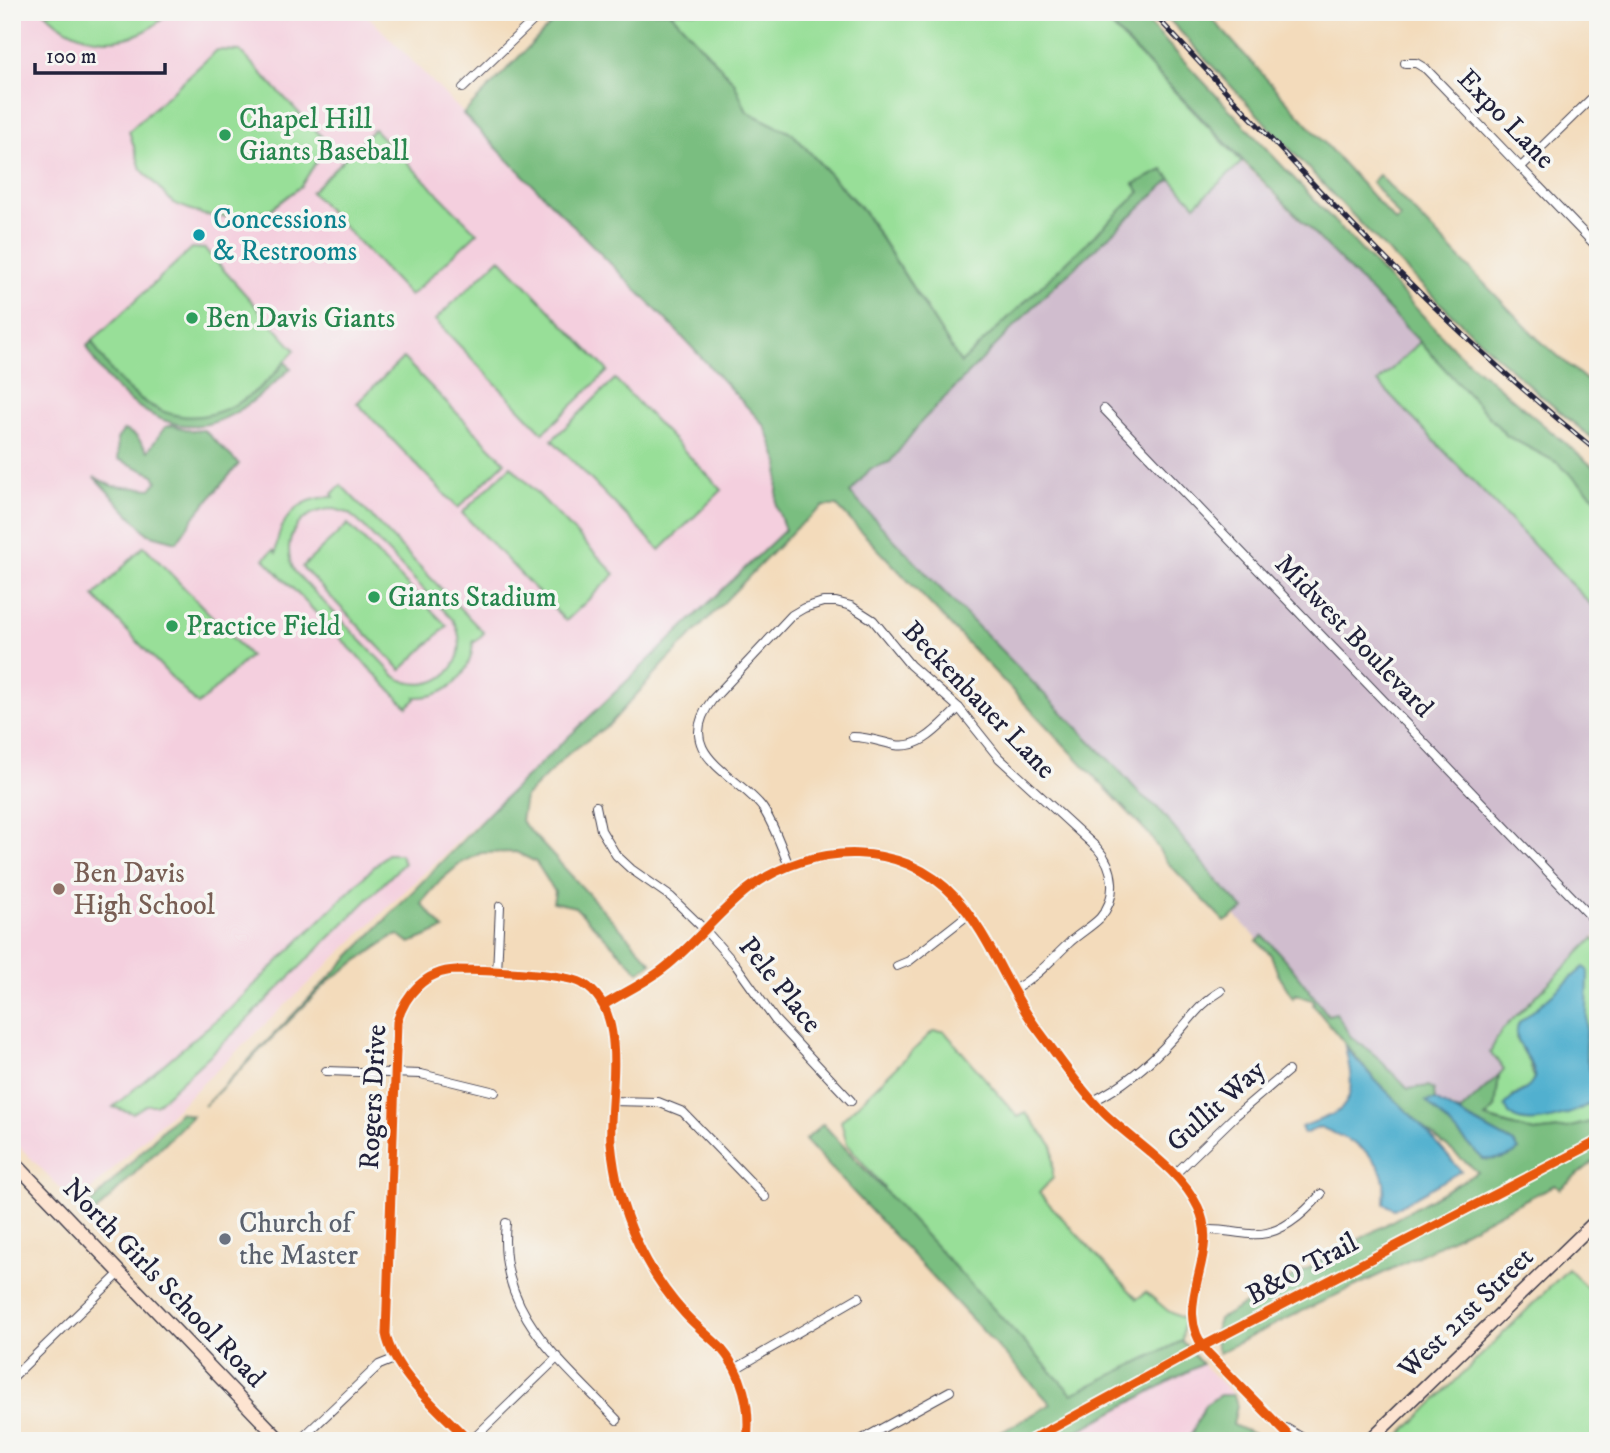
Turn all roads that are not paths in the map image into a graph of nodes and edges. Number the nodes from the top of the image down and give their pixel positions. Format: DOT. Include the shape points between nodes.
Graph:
graph roads {
  1 [pos="542,12"];
  2 [pos="1405,63"];
  3 [pos="463,88"];
  4 [pos="1598,92"];
  5 [pos="1521,167"];
  6 [pos="1598,248"];
  7 [pos="1104,409"];
  8 [pos="959,708"];
  9 [pos="853,737"];
  10 [pos="596,806"];
  11 [pos="789,866"];
  12 [pos="500,906"];
  13 [pos="969,914"];
  14 [pos="1598,924"];
  15 [pos="705,930"];
  16 [pos="897,966"];
  17 [pos="497,973"];
  18 [pos="1012,991"];
  19 [pos="1221,992"];
  20 [pos="604,1005"];
  21 [pos="326,1071"];
  22 [pos="1288,1071"];
  23 [pos="396,1072"];
  24 [pos="495,1092"];
  25 [pos="611,1101"];
  26 [pos="851,1101"];
  27 [pos="1093,1101"];
  28 [pos="12,1160"];
  29 [pos="1174,1175"];
  30 [pos="1321,1194"];
  31 [pos="765,1197"];
  32 [pos="1598,1219"];
  33 [pos="506,1223"];
  34 [pos="1205,1230"];
  35 [pos="120,1273"];
  36 [pos="859,1297"];
  37 [pos="558,1357"];
  38 [pos="394,1359"];
  39 [pos="735,1369"];
  40 [pos="12,1378"];
  41 [pos="950,1391"];
  42 [pos="617,1420"];
  43 [pos="1280,1426"];
  44 [pos="281,1441"];
  45 [pos="299,1441"];
  46 [pos="470,1441"];
  47 [pos="747,1441"];
  48 [pos="859,1441"];
  49 [pos="1294,1441"];
  50 [pos="1308,1441"];
  51 [pos="1369,1441"];
  1 -- 3 [label="street"];
  2 -- 5 [label="street, Expo Lane" via="1424,67"];
  4 -- 5 [label="street"];
  5 -- 6 [label="street, Expo Lane"];
  7 -- 14 [label="street, Midwest Boulevard"];
  8 -- 9 [label="street" via="917,743 901,746"];
  8 -- 11 [label="street, Beckenbauer Lane" via="910,665 865,614 845,604 817,603 785,622 712,700 702,723 702,740 716,768 762,808"];
  8 -- 18 [label="street, Beckenbauer Lane" via="997,756 1099,851 1112,878 1110,900 1102,915 1040,974"];
  10 -- 15 [label="street, Pele Place" via="601,830 618,858 671,897"];
  11 -- 13 [label="street" via="839,853 891,858 934,878"];
  11 -- 15 [label="street" via="753,886"];
  12 -- 17 [label="street"];
  13 -- 16 [label="street"];
  13 -- 18 [label="street"];
  15 -- 20 [label="street" via="664,968"];
  15 -- 26 [label="street, Pele Place" via="736,964 775,1020"];
  17 -- 20 [label="street, Rogers Drive" via="572,979 590,988"];
  17 -- 23 [label="street, Rogers Drive" via="451,971 428,978 413,990 397,1022"];
  18 -- 27 [label="street"];
  19 -- 27 [label="street" via="1206,1000 1139,1070"];
  20 -- 25 [label="street" via="612,1029"];
  21 -- 23 [label="street"];
  22 -- 29 [label="street, Gullit Way"];
  23 -- 24 [label="street"];
  23 -- 38 [label="street, Rogers Drive" via="386,1334"];
  25 -- 31 [label="street" via="658,1102 683,1112"];
  25 -- 39 [label="street" via="612,1154 628,1220 650,1267"];
  27 -- 29 [label="street"];
  28 -- 35 [label="main road, North Girls School Road"];
  29 -- 34 [label="street" via="1195,1200"];
  30 -- 34 [label="street" via="1306,1212 1268,1233"];
  32 -- 51 [label="main road, West 21st Street"];
  33 -- 37 [label="street" via="505,1255 513,1294 530,1326"];
  34 -- 43 [label="street" via="1191,1309 1196,1336"];
  35 -- 40 [label="street"];
  35 -- 44 [label="main road, North Girls School Road"];
  36 -- 39 [label="street"];
  37 -- 42 [label="street"];
  37 -- 46 [label="street"];
  38 -- 45 [label="street" via="379,1365"];
  38 -- 46 [label="street"];
  39 -- 47 [label="street" via="747,1404"];
  41 -- 48 [label="street"];
  43 -- 49 [label="street"];
  43 -- 50 [label="street"];
}
